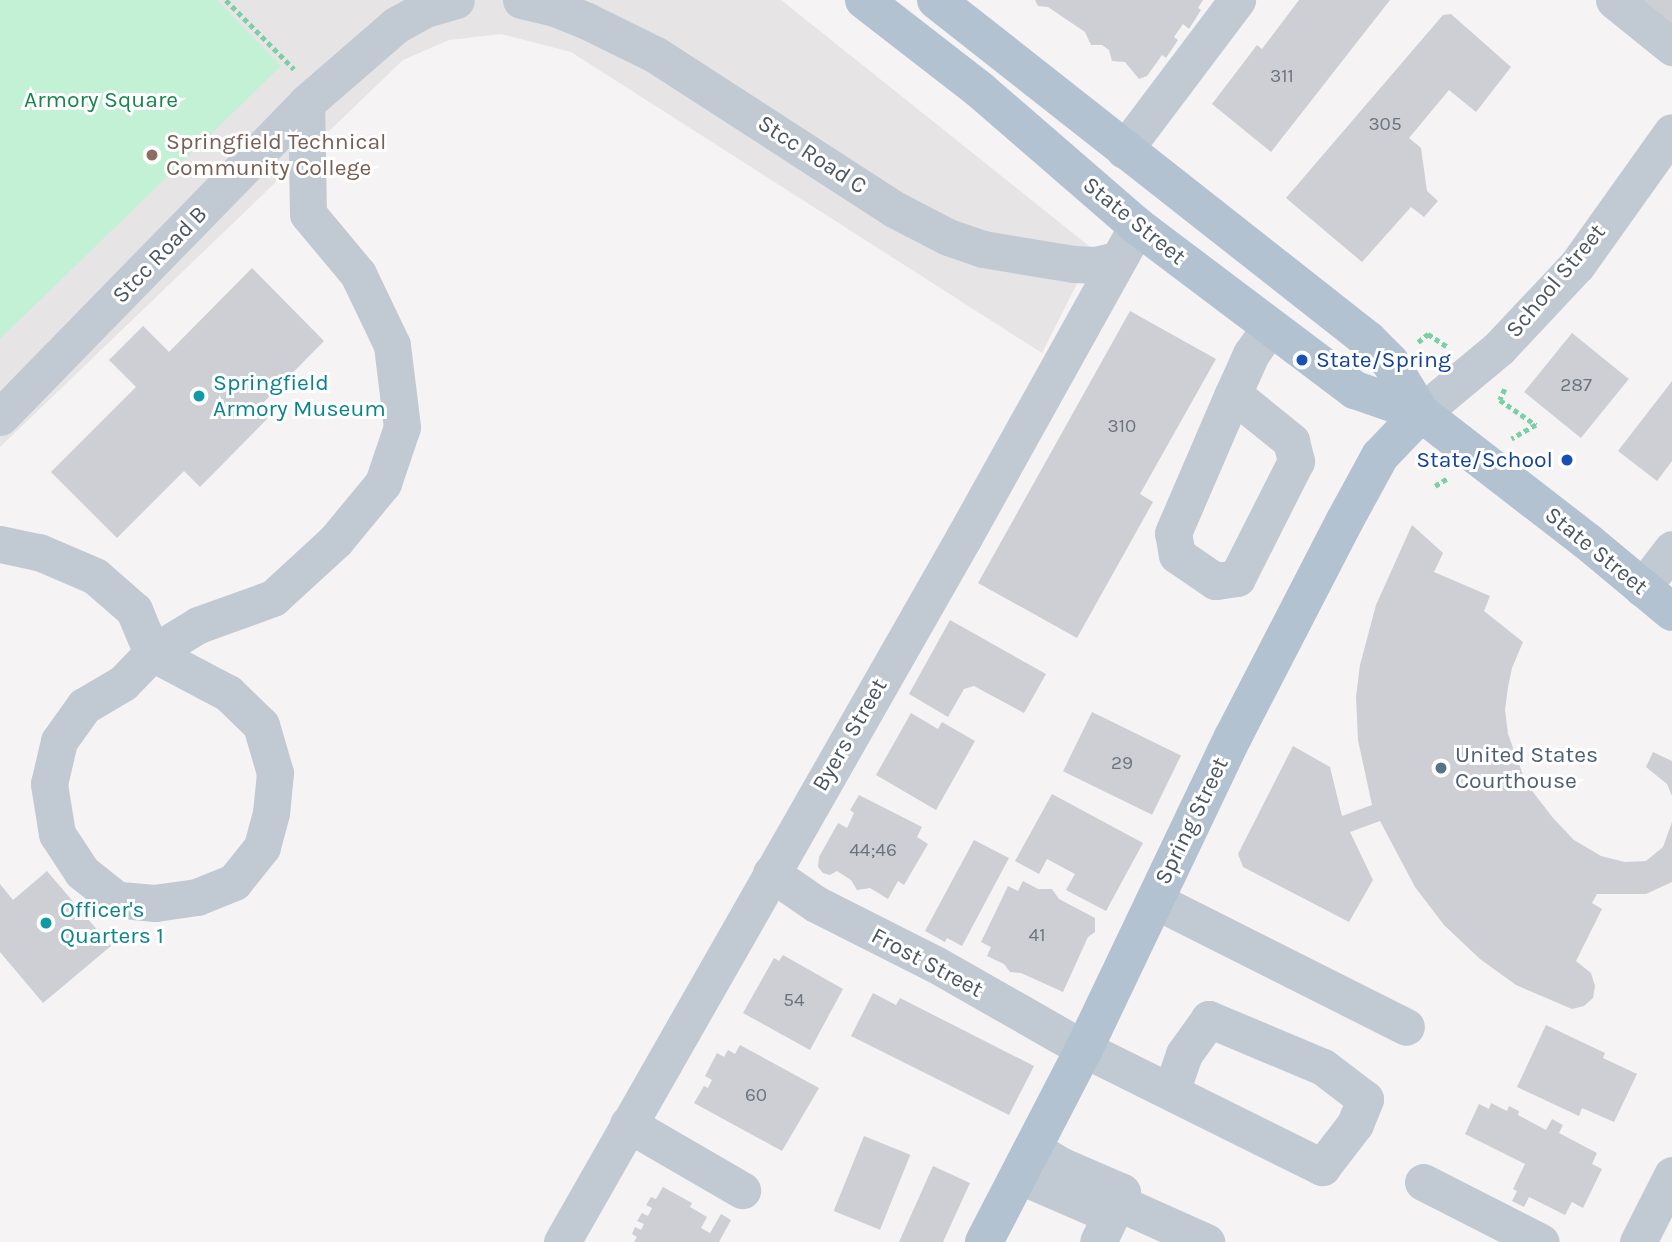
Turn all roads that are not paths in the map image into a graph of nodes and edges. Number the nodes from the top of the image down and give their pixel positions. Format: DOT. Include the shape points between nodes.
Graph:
graph roads {
  1 [pos="456,0"];
  2 [pos="521,0"];
  3 [pos="864,0"];
  4 [pos="936,0"];
  5 [pos="1237,0"];
  6 [pos="1614,0"];
  7 [pos="1672,47"];
  8 [pos="311,97"];
  9 [pos="1672,131"];
  10 [pos="1124,150"];
  11 [pos="1137,226"];
  12 [pos="1117,260"];
  13 [pos="1270,327"];
  14 [pos="1233,394"];
  15 [pos="1421,413"];
  16 [pos="0,416"];
  17 [pos="0,544"];
  18 [pos="1672,549"];
  19 [pos="1642,588"];
  20 [pos="1672,612"];
  21 [pos="152,653"];
  22 [pos="771,873"];
  23 [pos="1154,900"];
  24 [pos="1406,1027"];
  25 [pos="1084,1049"];
  26 [pos="1171,1091"];
  27 [pos="628,1124"];
  28 [pos="1025,1162"];
  29 [pos="1672,1175"];
  30 [pos="1423,1182"];
  31 [pos="742,1190"];
  32 [pos="1112,1213"];
  33 [pos="562,1242"];
  34 [pos="984,1242"];
  35 [pos="1206,1242"];
  36 [pos="1541,1242"];
  37 [pos="1638,1242"];
  1 -- 8 [label="street, Stcc Road B" via="425,9 396,26"];
  2 -- 12 [label="street, Stcc Road C" via="555,8 656,55 894,209 948,237 983,249 1046,260 1095,265"];
  3 -- 11 [label="main road, State Street" via="980,90"];
  4 -- 10 [label="main road, State Street"];
  5 -- 10 [label="street"];
  6 -- 7 [label="street"];
  8 -- 16 [label="street, Stcc Road B"];
  8 -- 21 [label="street" via="308,214 358,274 392,345 402,427 383,483 337,540 273,598 198,625"];
  9 -- 15 [label="street, School Street" via="1577,265 1499,348"];
  10 -- 15 [label="main road, State Street" via="1368,340 1390,362"];
  11 -- 12 [label="street, Byers Street"];
  11 -- 13 [label="main road, State Street"];
  12 -- 22 [label="street, Byers Street"];
  13 -- 14 [label="street" via="1251,354"];
  13 -- 15 [label="main road, State Street" via="1355,390"];
  14 -- 14 [label="street" via="1173,533 1177,555 1215,581 1237,578 1296,461 1291,441"];
  15 -- 19 [label="main road, State Street"];
  15 -- 23 [label="main road, Spring Street" via="1380,456 1233,737"];
  17 -- 21 [label="street" via="40,552 94,576 134,610"];
  18 -- 19 [label="street"];
  19 -- 20 [label="main road, State Street"];
  21 -- 21 [label="street" via="123,683 84,706 59,741 49,784 57,834 82,872 117,900 155,903 197,897 234,882 262,847 275,773 261,725 253,717 228,693"];
  22 -- 25 [label="street, Frost Street" via="827,909"];
  22 -- 27 [label="street, Byers Street"];
  23 -- 24 [label="street"];
  23 -- 25 [label="main road, Spring Street"];
  25 -- 26 [label="street, Frost Street"];
  25 -- 28 [label="main road, Spring Street"];
  26 -- 26 [label="street, Frost Street" via="1322,1167 1355,1124 1365,1099 1323,1067 1209,1019 1184,1054"];
  27 -- 31 [label="street"];
  27 -- 33 [label="street, Byers Street"];
  28 -- 32 [label="street"];
  28 -- 34 [label="main road, Spring Street"];
  29 -- 37 [label="street"];
  30 -- 36 [label="street"];
  32 -- 35 [label="street"];
}
